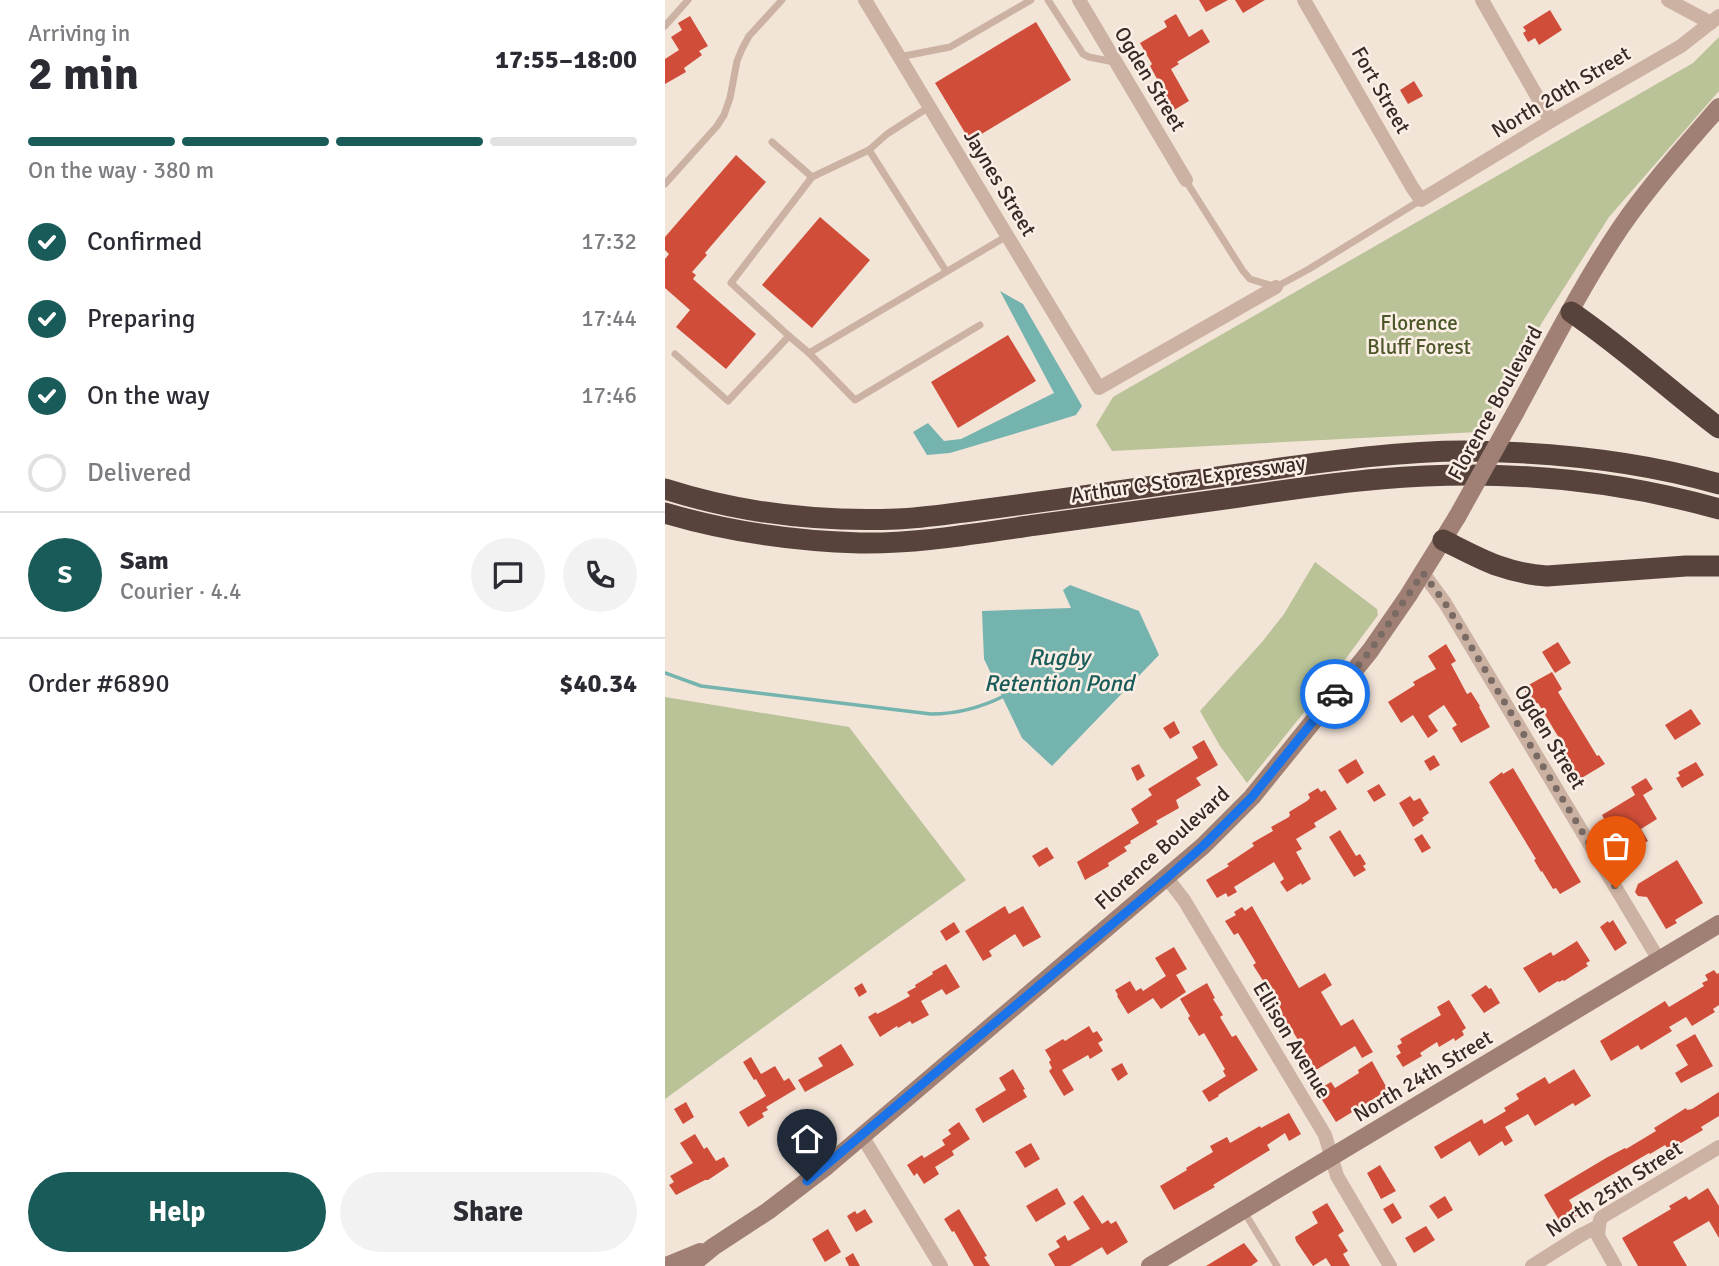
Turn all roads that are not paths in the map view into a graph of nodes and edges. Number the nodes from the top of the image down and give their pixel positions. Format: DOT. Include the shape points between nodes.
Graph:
graph roads {
  1 [pos="688,0"];
  2 [pos="782,0"];
  3 [pos="865,0"];
  4 [pos="1031,0"];
  5 [pos="1048,0"];
  6 [pos="1079,0"];
  7 [pos="1304,0"];
  8 [pos="1482,0"];
  9 [pos="1668,0"];
  10 [pos="1715,19"];
  11 [pos="665,26"];
  12 [pos="898,57"];
  13 [pos="1115,62"];
  14 [pos="929,107"];
  15 [pos="1719,107"];
  16 [pos="1551,121"];
  17 [pos="772,142"];
  18 [pos="869,150"];
  19 [pos="812,177"];
  20 [pos="1186,180"];
  21 [pos="665,184"];
  22 [pos="1421,200"];
  23 [pos="1007,236"];
  24 [pos="946,271"];
  25 [pos="1276,287"];
  26 [pos="1571,312"];
  27 [pos="979,325"];
  28 [pos="789,336"];
  29 [pos="809,353"];
  30 [pos="675,354"];
  31 [pos="1719,428"];
  32 [pos="1719,484"];
  33 [pos="665,489"];
  34 [pos="1719,509"];
  35 [pos="665,513"];
  36 [pos="1443,540"];
  37 [pos="1719,566"];
  38 [pos="1423,573"];
  39 [pos="1167,878"];
  40 [pos="1719,924"];
  41 [pos="1659,960"];
  42 [pos="862,1136"];
  43 [pos="1719,1147"];
  44 [pos="1331,1158"];
  45 [pos="1243,1210"];
  46 [pos="1599,1226"];
  47 [pos="713,1247"];
  48 [pos="1158,1264"];
  49 [pos="666,1266"];
  50 [pos="690,1266"];
  51 [pos="941,1266"];
  52 [pos="1277,1266"];
  53 [pos="1390,1266"];
  54 [pos="1532,1266"];
  55 [pos="1615,1266"];
  1 -- 11 [label="lane"];
  2 -- 21 [label="lane" via="742,49 724,115"];
  3 -- 12 [label="street, Jaynes Street"];
  4 -- 12 [label="lane" via="950,47"];
  5 -- 13 [label="lane" via="1083,54"];
  6 -- 13 [label="street, Ogden Street"];
  7 -- 22 [label="street, Fort Street"];
  8 -- 16 [label="street"];
  9 -- 10 [label="street"];
  10 -- 16 [label="street, North 20th Street" via="1681,46"];
  12 -- 14 [label="street, Jaynes Street"];
  13 -- 20 [label="street, Ogden Street"];
  14 -- 18 [label="lane"];
  14 -- 23 [label="street, Jaynes Street"];
  15 -- 26 [label="street, Florence Boulevard" via="1630,215"];
  16 -- 22 [label="street, North 20th Street"];
  17 -- 19 [label="lane"];
  18 -- 19 [label="lane"];
  18 -- 24 [label="lane"];
  19 -- 28 [label="lane" via="731,284"];
  20 -- 25 [label="lane" via="1243,271 1251,279"];
  22 -- 25 [label="lane"];
  23 -- 24 [label="lane"];
  23 -- 25 [label="street, Jaynes Street" via="1100,388"];
  24 -- 29 [label="lane"];
  26 -- 31 [label="highway"];
  26 -- 36 [label="street, Florence Boulevard, bridge"];
  27 -- 29 [label="lane" via="855,401"];
  28 -- 29 [label="lane"];
  28 -- 30 [label="lane" via="728,401"];
  32 -- 33 [label="highway, Arthur C Storz Expressway" via="1614,460 1464,451 1338,460 899,519 784,515"];
  34 -- 35 [label="highway, Arthur C Storz Expressway" via="1616,486 1536,476 1450,475 1324,485 905,541 862,543 769,536"];
  36 -- 37 [label="highway" via="1491,565 1526,575"];
  36 -- 38 [label="street, Florence Boulevard"];
  38 -- 39 [label="street, Florence Boulevard" via="1370,651 1252,797"];
  38 -- 41 [label="street, Ogden Street"];
  39 -- 42 [label="street, Florence Boulevard"];
  39 -- 44 [label="street, Ellison Avenue" via="1325,1135"];
  40 -- 41 [label="street, North 24th Street"];
  41 -- 44 [label="street, North 24th Street"];
  42 -- 47 [label="street, Florence Boulevard" via="775,1206"];
  42 -- 51 [label="street"];
  43 -- 46 [label="street, North 25th Street" via="1602,1217"];
  44 -- 45 [label="street, North 24th Street"];
  44 -- 53 [label="street, Ellison Avenue"];
  45 -- 48 [label="street, North 24th Street"];
  45 -- 52 [label="lane"];
  46 -- 54 [label="street, North 25th Street"];
  46 -- 55 [label="street" via="1598,1236"];
  47 -- 49 [label="street, Florence Boulevard"];
  47 -- 50 [label="street, Florence Boulevard"];
}
